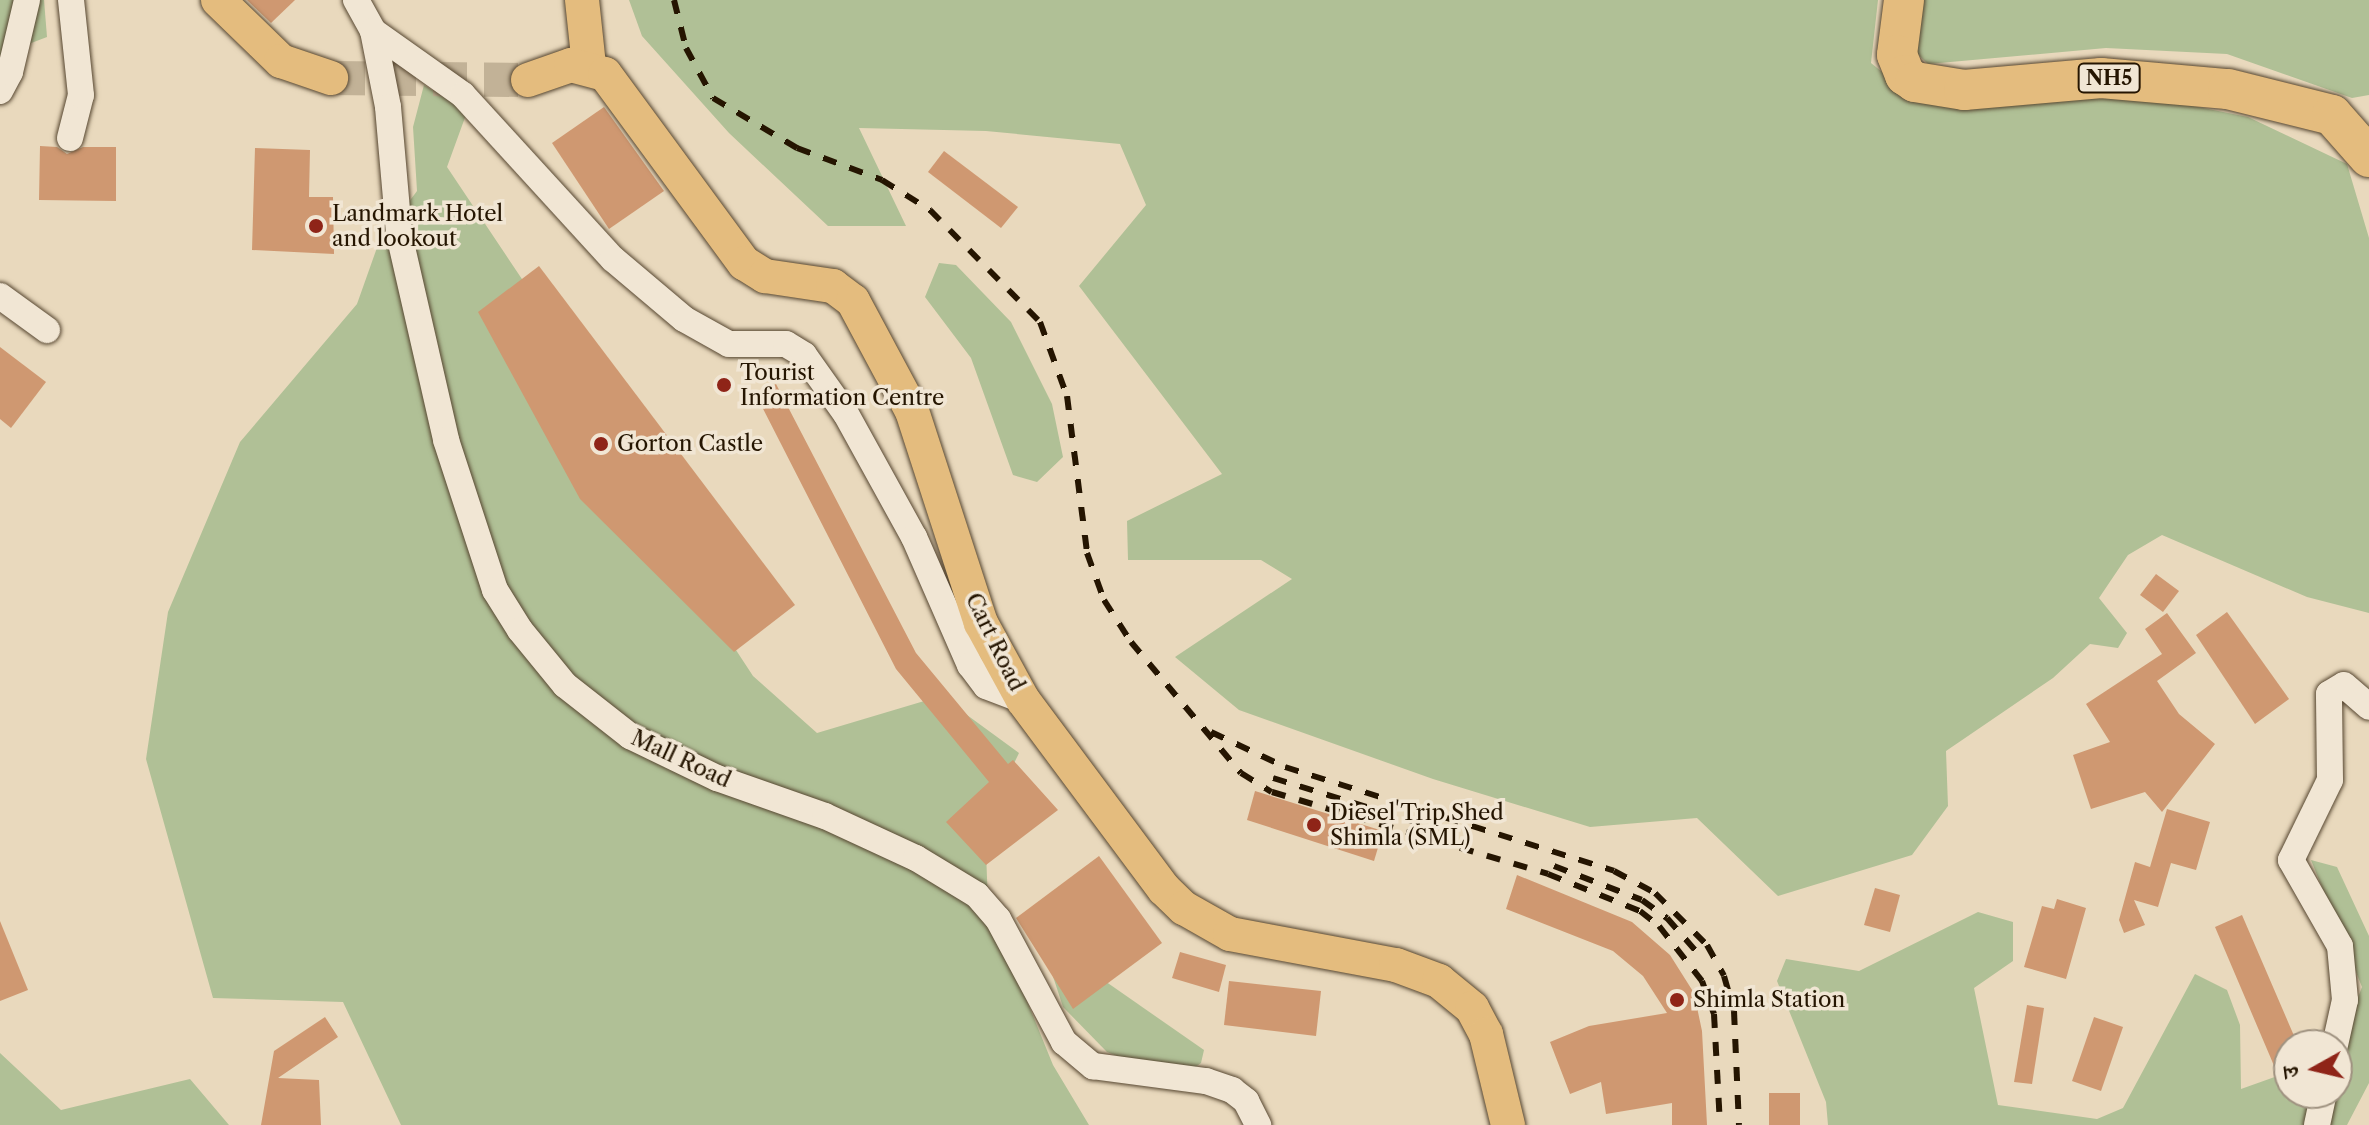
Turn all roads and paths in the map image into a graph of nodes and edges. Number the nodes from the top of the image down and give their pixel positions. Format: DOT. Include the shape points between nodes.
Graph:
graph roads {
  1 [pos="27,0"];
  2 [pos="71,0"];
  3 [pos="218,0"];
  4 [pos="356,0"];
  5 [pos="582,0"];
  6 [pos="1904,0"];
  7 [pos="373,31"];
  8 [pos="589,66"];
  9 [pos="331,78"];
  10 [pos="528,80"];
  11 [pos="0,91"];
  12 [pos="70,138"];
  13 [pos="2369,157"];
  14 [pos="0,296"];
  15 [pos="47,330"];
  16 [pos="1023,700"];
  17 [pos="2369,707"];
  18 [pos="1472,1008"];
  19 [pos="2339,1029"];
  20 [pos="1258,1125"];
  21 [pos="1492,1125"];
  22 [pos="1508,1125"];
  1 -- 11 [label="street" via="10,72"];
  2 -- 12 [label="street" via="81,95"];
  3 -- 9 [label="main road" via="273,55"];
  4 -- 7 [label="street, Mall Road"];
  5 -- 8 [label="main road"];
  6 -- 13 [label="highway, NH5" via="1897,55 1905,75 1915,82 1964,90 2101,78 2228,89 2332,115"];
  7 -- 16 [label="street" via="463,95 613,259 684,319 729,344 786,344 804,355 846,414 914,537 974,673 993,690"];
  7 -- 20 [label="street, Mall Road" via="388,107 399,234 446,440 495,590 529,641 594,712 651,749 825,816 916,858 977,895 998,919 1064,1042 1093,1066 1206,1081 1232,1090 1246,1101"];
  8 -- 10 [label="main road" via="560,67"];
  8 -- 16 [label="main road, Cart Road" via="611,78 744,263 765,276 833,286 861,312 912,411 976,613"];
  14 -- 15 [label="street"];
  16 -- 18 [label="main road, Cart Road" via="1164,889 1184,908 1246,939 1425,974"];
  17 -- 19 [label="street" via="2344,685 2329,694 2330,780 2291,860 2340,946 2345,1000"];
  18 -- 21 [label="street"];
  18 -- 22 [label="main road" via="1500,1075"];
}
